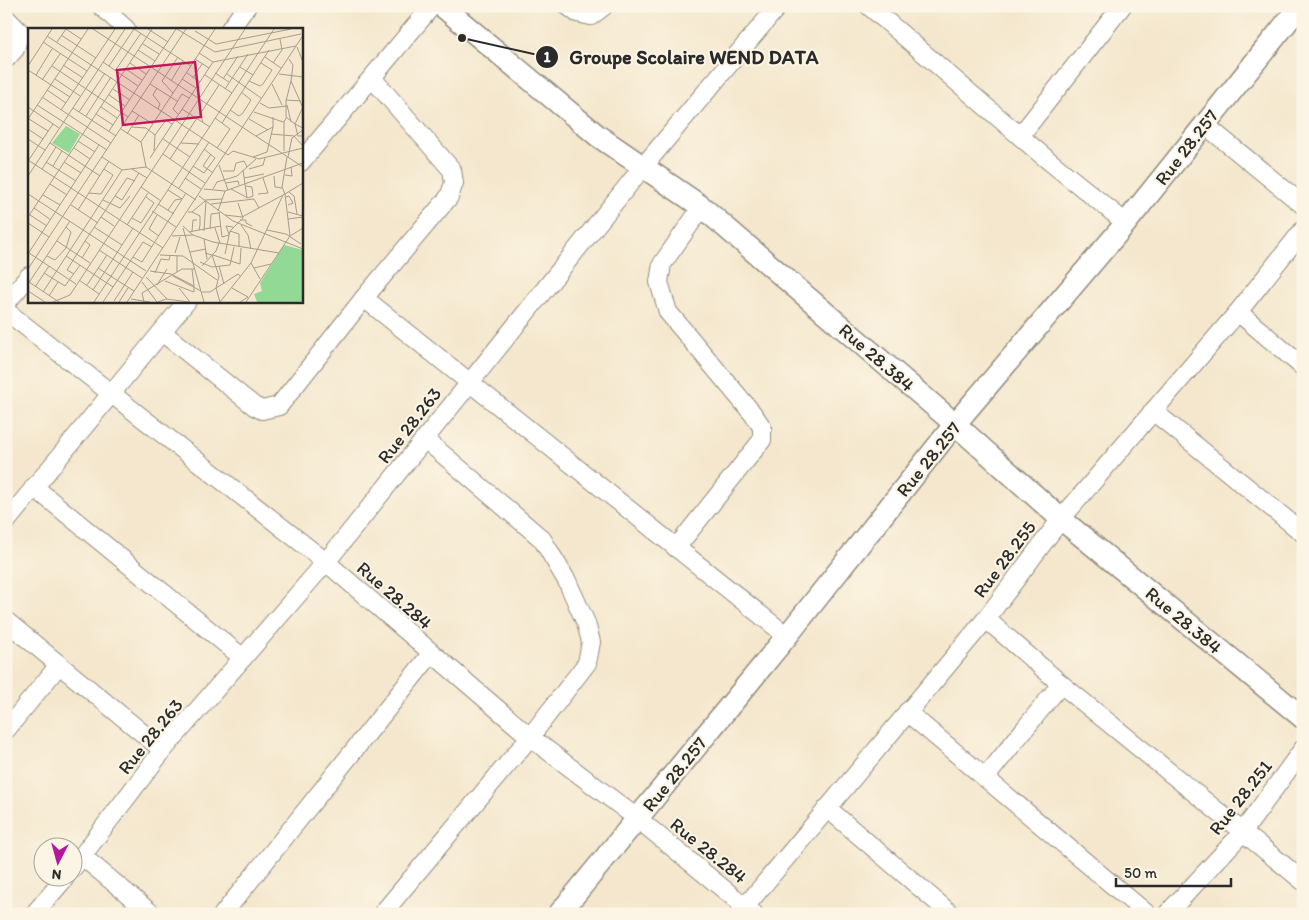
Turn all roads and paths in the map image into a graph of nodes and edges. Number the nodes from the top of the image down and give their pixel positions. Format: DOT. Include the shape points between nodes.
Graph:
graph roads {
  1 [pos="101,6"];
  2 [pos="247,6"];
  3 [pos="432,6"];
  4 [pos="442,6"];
  5 [pos="568,6"];
  6 [pos="604,6"];
  7 [pos="778,6"];
  8 [pos="869,6"];
  9 [pos="1122,6"];
  10 [pos="1300,6"];
  11 [pos="6,18"];
  12 [pos="125,28"];
  13 [pos="231,28"];
  14 [pos="6,59"];
  15 [pos="373,79"];
  16 [pos="1204,124"];
  17 [pos="1020,136"];
  18 [pos="302,161"];
  19 [pos="642,168"];
  20 [pos="1303,205"];
  21 [pos="702,207"];
  22 [pos="1126,222"];
  23 [pos="1303,230"];
  24 [pos="28,277"];
  25 [pos="364,298"];
  26 [pos="185,302"];
  27 [pos="6,303"];
  28 [pos="6,311"];
  29 [pos="1238,312"];
  30 [pos="162,332"];
  31 [pos="1303,367"];
  32 [pos="469,382"];
  33 [pos="111,393"];
  34 [pos="1153,411"];
  35 [pos="955,424"];
  36 [pos="426,440"];
  37 [pos="34,487"];
  38 [pos="1061,519"];
  39 [pos="6,522"];
  40 [pos="1303,533"];
  41 [pos="676,548"];
  42 [pos="326,562"];
  43 [pos="986,619"];
  44 [pos="6,621"];
  45 [pos="787,636"];
  46 [pos="431,654"];
  47 [pos="243,658"];
  48 [pos="59,665"];
  49 [pos="1061,684"];
  50 [pos="907,712"];
  51 [pos="1303,718"];
  52 [pos="6,730"];
  53 [pos="530,737"];
  54 [pos="1303,749"];
  55 [pos="163,750"];
  56 [pos="985,778"];
  57 [pos="827,808"];
  58 [pos="638,819"];
  59 [pos="1242,833"];
  60 [pos="82,858"];
  61 [pos="82,866"];
  62 [pos="1303,881"];
  63 [pos="56,888"];
  64 [pos="746,911"];
  65 [pos="34,914"];
  66 [pos="152,914"];
  67 [pos="222,914"];
  68 [pos="382,914"];
  69 [pos="559,914"];
  70 [pos="951,914"];
  71 [pos="1147,914"];
  72 [pos="1168,914"];
  1 -- 12 [label="street"];
  2 -- 13 [label="street"];
  3 -- 15 [label="street"];
  4 -- 19 [label="street, Rue 28.384" via="598,136"];
  5 -- 6 [label="street" via="577,14 591,16"];
  7 -- 19 [label="street, Rue 28.263"];
  8 -- 17 [label="street"];
  9 -- 17 [label="street"];
  10 -- 16 [label="street, Rue 28.257"];
  11 -- 14 [label="street" via="20,32 15,49"];
  15 -- 18 [label="street"];
  15 -- 25 [label="street" via="452,170 454,184 449,197"];
  16 -- 20 [label="street"];
  16 -- 22 [label="street, Rue 28.257"];
  17 -- 22 [label="street"];
  19 -- 21 [label="street, Rue 28.384"];
  19 -- 32 [label="street, Rue 28.263"];
  21 -- 35 [label="street, Rue 28.384"];
  21 -- 41 [label="street" via="662,264 659,282 668,312 754,414 762,427 762,440"];
  22 -- 35 [label="street, Rue 28.257"];
  23 -- 29 [label="street, Rue 28.255"];
  24 -- 27 [label="street"];
  25 -- 30 [label="street" via="279,406 272,409 262,410 254,406"];
  25 -- 32 [label="street"];
  26 -- 30 [label="street"];
  28 -- 33 [label="street, Rue 28.284"];
  29 -- 31 [label="street"];
  29 -- 34 [label="street, Rue 28.255"];
  30 -- 33 [label="street"];
  32 -- 36 [label="street, Rue 28.263"];
  32 -- 41 [label="street"];
  33 -- 37 [label="street"];
  33 -- 42 [label="street, Rue 28.284"];
  34 -- 38 [label="street, Rue 28.255"];
  34 -- 40 [label="street"];
  35 -- 38 [label="street, Rue 28.384"];
  35 -- 45 [label="street, Rue 28.257"];
  36 -- 42 [label="street, Rue 28.263"];
  36 -- 53 [label="street" via="542,539 567,581 586,624 591,642 586,664"];
  37 -- 39 [label="street"];
  37 -- 47 [label="street"];
  38 -- 43 [label="street, Rue 28.255"];
  38 -- 51 [label="street, Rue 28.384"];
  41 -- 45 [label="street"];
  42 -- 46 [label="street, Rue 28.284"];
  42 -- 47 [label="street, Rue 28.263"];
  43 -- 49 [label="street"];
  43 -- 50 [label="street, Rue 28.255"];
  44 -- 48 [label="street"];
  45 -- 58 [label="street, Rue 28.257"];
  46 -- 53 [label="street, Rue 28.284"];
  46 -- 67 [label="street"];
  47 -- 55 [label="street, Rue 28.263"];
  48 -- 52 [label="street"];
  48 -- 55 [label="street"];
  49 -- 56 [label="street"];
  49 -- 59 [label="street"];
  50 -- 56 [label="street"];
  50 -- 57 [label="street, Rue 28.255"];
  53 -- 58 [label="street, Rue 28.284"];
  53 -- 68 [label="street"];
  54 -- 59 [label="street, Rue 28.251"];
  55 -- 60 [label="street, Rue 28.263"];
  56 -- 71 [label="street"];
  57 -- 64 [label="street, Rue 28.255"];
  57 -- 70 [label="street"];
  58 -- 64 [label="street, Rue 28.284"];
  58 -- 69 [label="street, Rue 28.257"];
  59 -- 62 [label="street"];
  59 -- 72 [label="street, Rue 28.251"];
  61 -- 66 [label="street"];
  63 -- 65 [label="street"];
}
